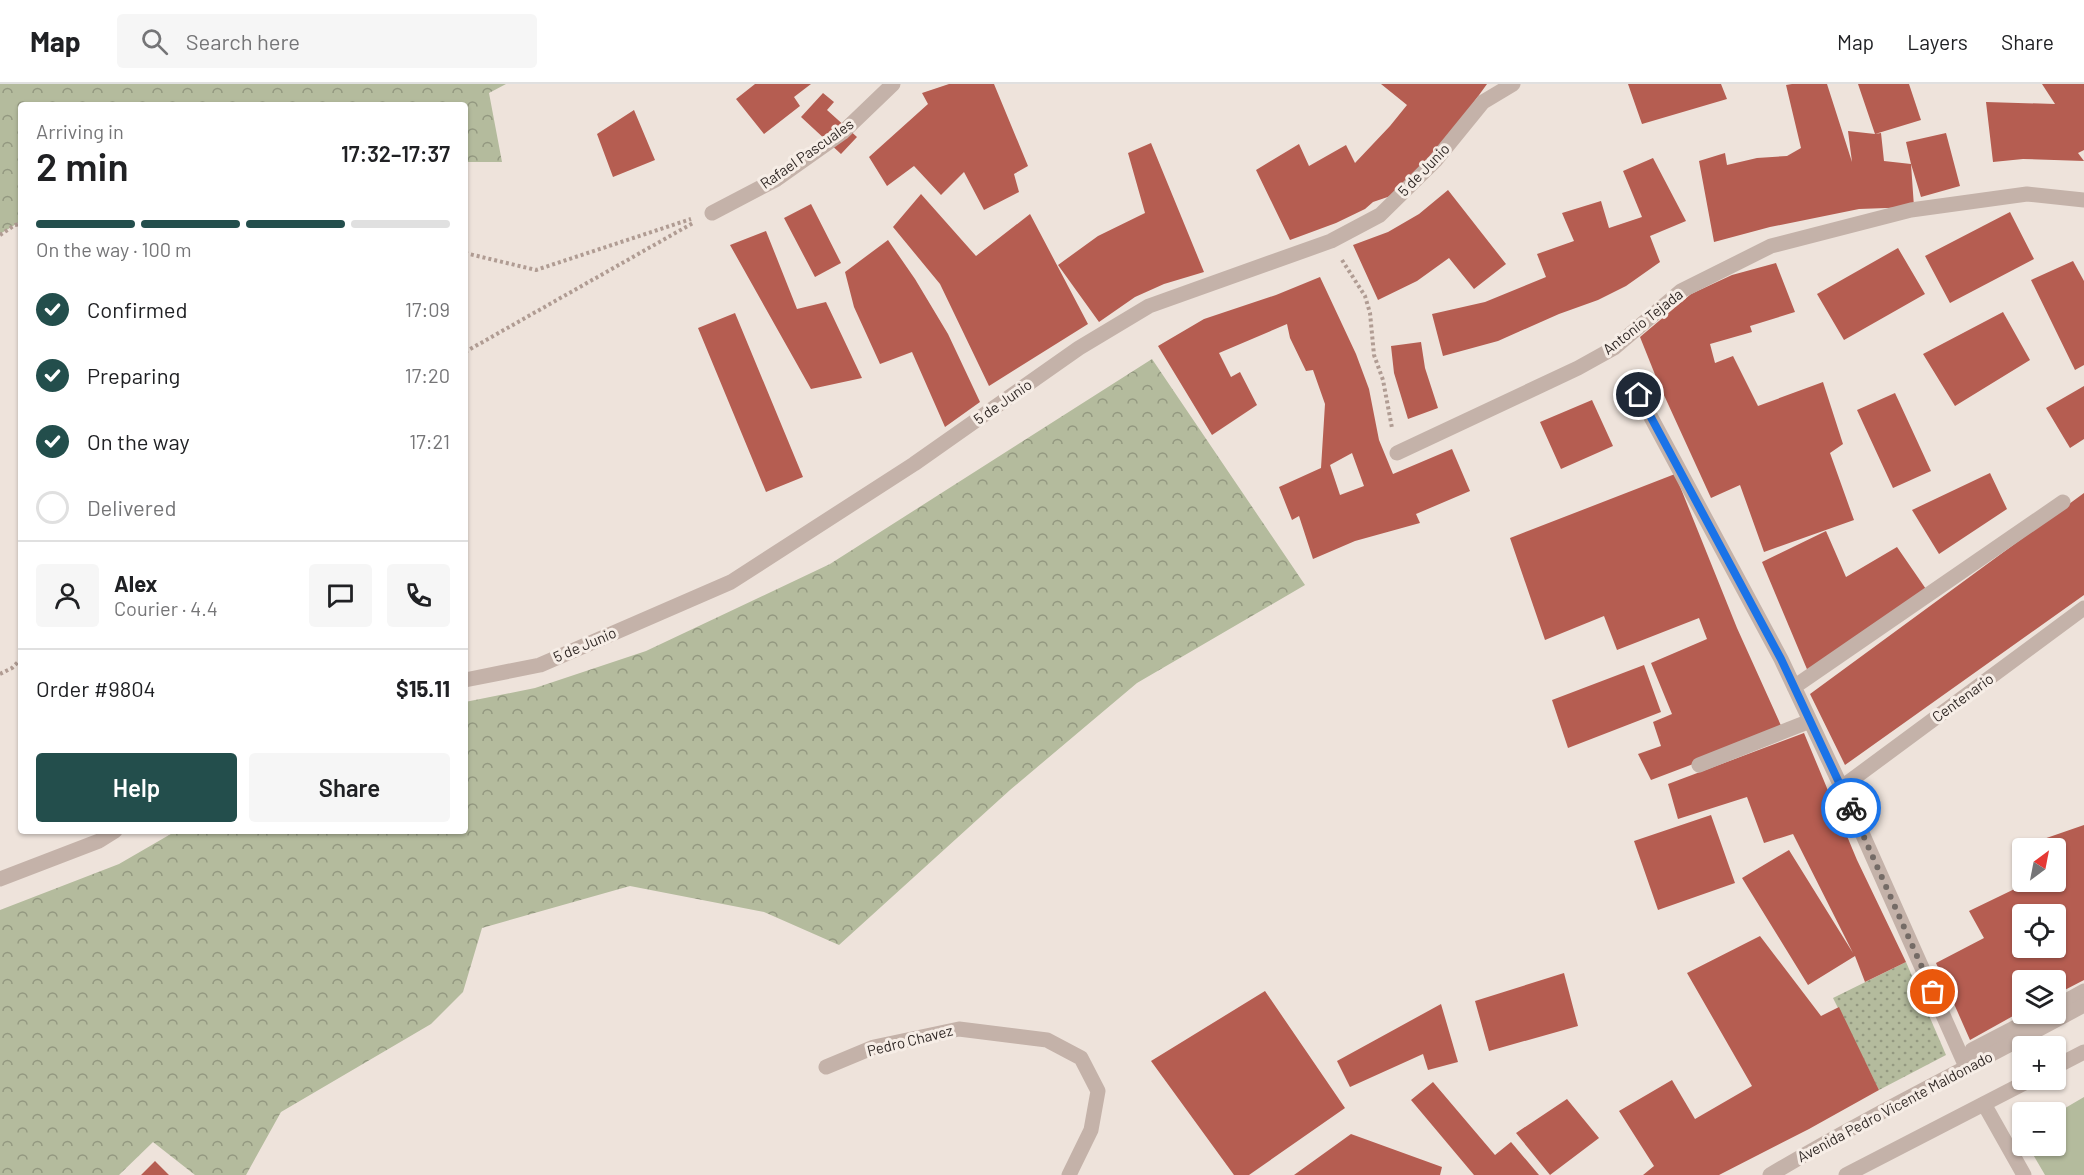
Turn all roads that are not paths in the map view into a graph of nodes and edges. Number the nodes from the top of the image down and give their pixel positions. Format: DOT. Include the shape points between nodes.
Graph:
graph roads {
  1 [pos="893,84"];
  2 [pos="1513,84"];
  3 [pos="2084,200"];
  4 [pos="712,213"];
  5 [pos="1639,395"];
  6 [pos="1397,453"];
  7 [pos="2063,502"];
  8 [pos="2084,608"];
  9 [pos="468,679"];
  10 [pos="1794,687"];
  11 [pos="1810,721"];
  12 [pos="1700,765"];
  13 [pos="1842,787"];
  14 [pos="110,834"];
  15 [pos="0,879"];
  16 [pos="2084,992"];
  17 [pos="2066,1001"];
  18 [pos="2084,1005"];
  19 [pos="2022,1024"];
  20 [pos="1972,1050"];
  21 [pos="2084,1052"];
  22 [pos="2066,1061"];
  23 [pos="826,1067"];
  24 [pos="1967,1068"];
  25 [pos="2012,1089"];
  26 [pos="1984,1104"];
  27 [pos="1069,1175"];
  28 [pos="1770,1175"];
  29 [pos="1846,1175"];
  30 [pos="2024,1175"];
  1 -- 4 [label="street, Rafael Pascuales" via="842,133 796,166"];
  2 -- 9 [label="street, 5 de Junio" via="1483,102 1435,161 1380,215 1331,241 1149,306 1079,348 914,464 731,582 540,665"];
  3 -- 6 [label="street, Antonio Tejada" via="2027,194 1911,210 1771,246 1681,291 1614,348 1578,368"];
  5 -- 10 [label="street"];
  7 -- 10 [label="street"];
  8 -- 13 [label="street, Centenario"];
  10 -- 11 [label="street"];
  11 -- 12 [label="street"];
  11 -- 13 [label="street"];
  13 -- 24 [label="street"];
  14 -- 15 [label="street"];
  16 -- 17 [label="street"];
  18 -- 24 [label="street, Avenida Pedro Vicente Maldonado"];
  19 -- 20 [label="street"];
  21 -- 22 [label="street"];
  23 -- 27 [label="street, Pedro Chavez" via="874,1047 959,1029 1047,1040 1081,1058 1098,1091 1091,1130"];
  24 -- 28 [label="street, Avenida Pedro Vicente Maldonado"];
  25 -- 26 [label="street"];
  26 -- 29 [label="street"];
  26 -- 30 [label="street"];
}
